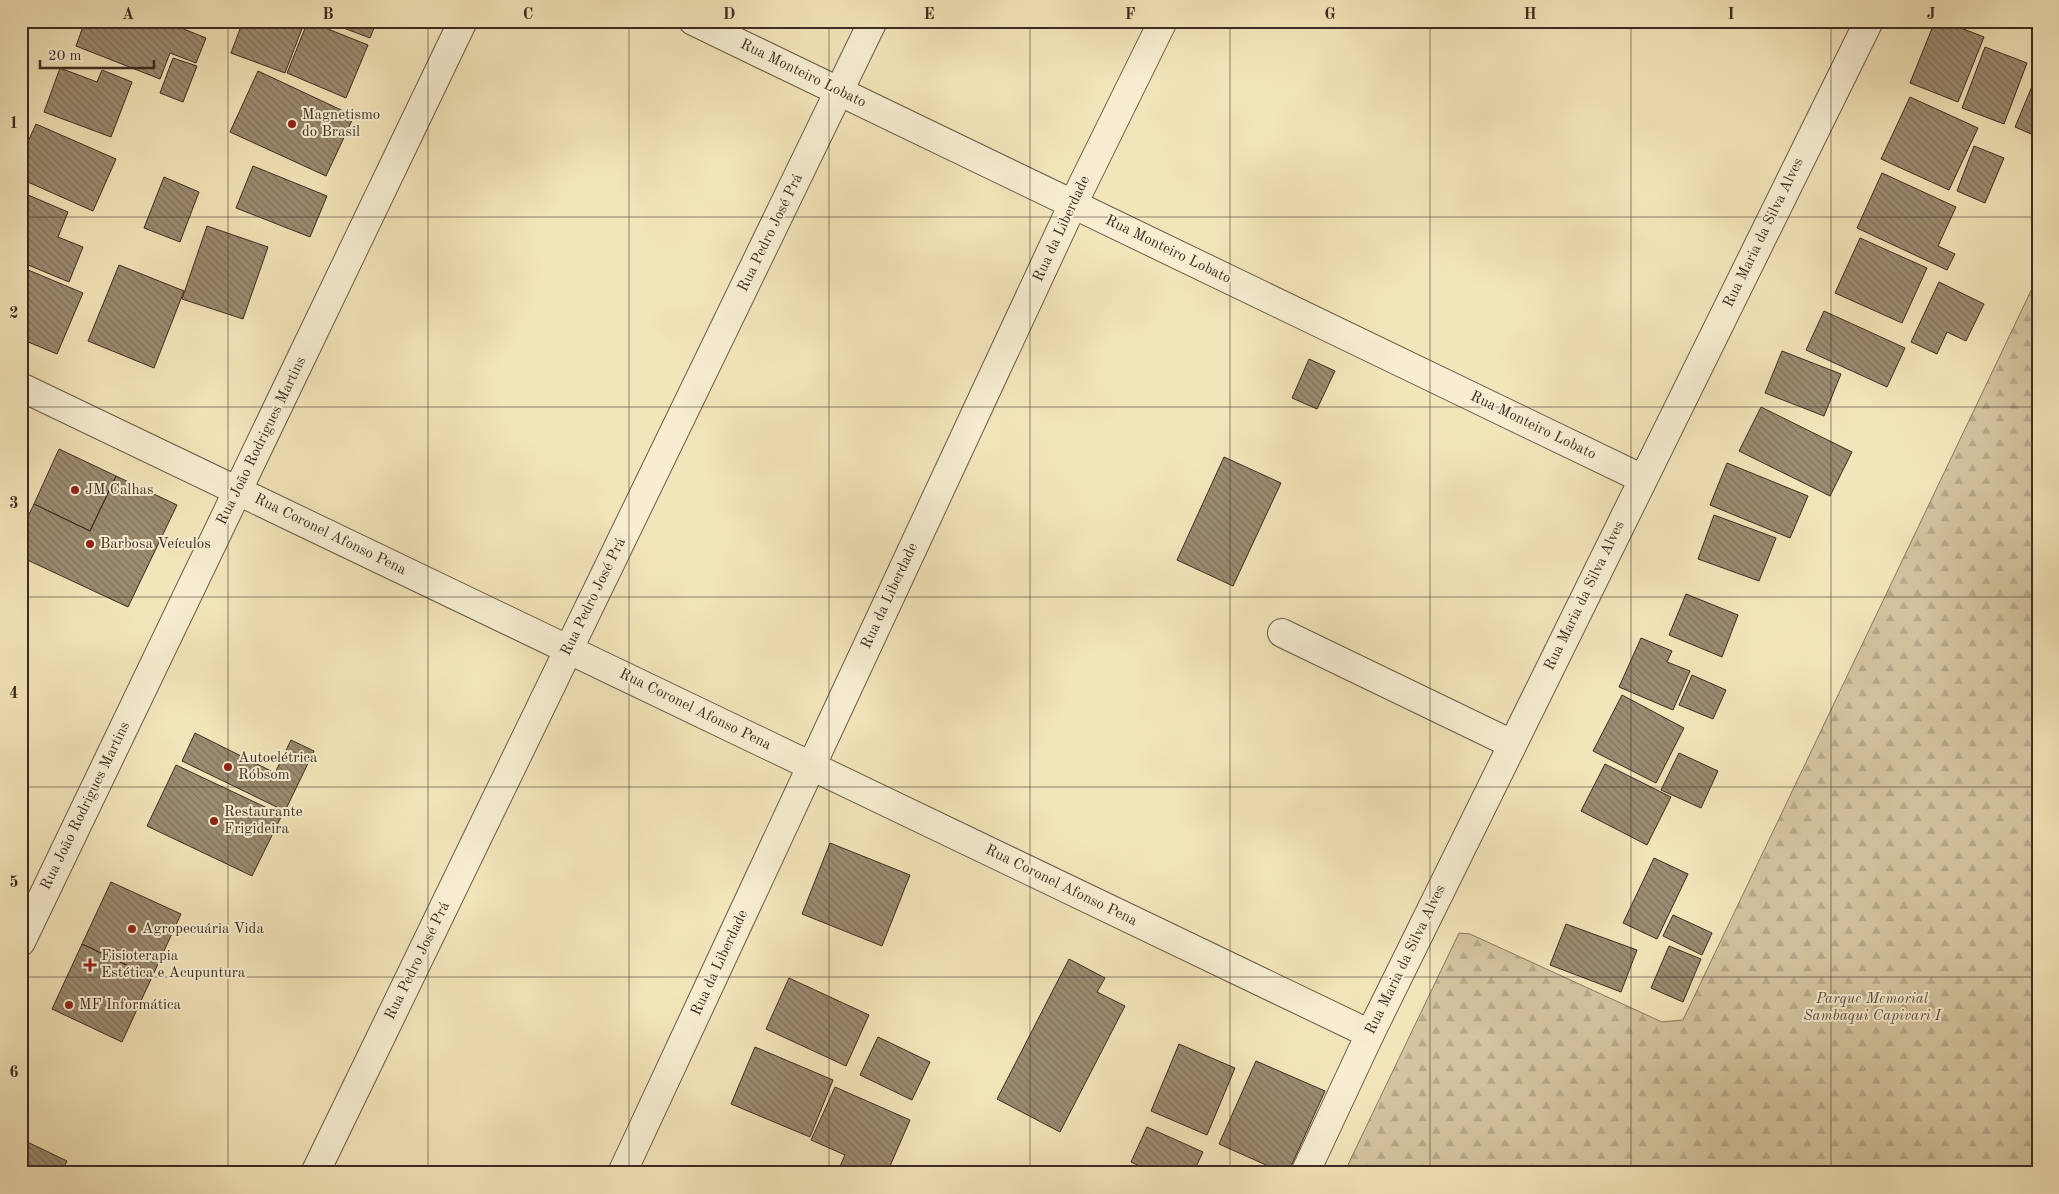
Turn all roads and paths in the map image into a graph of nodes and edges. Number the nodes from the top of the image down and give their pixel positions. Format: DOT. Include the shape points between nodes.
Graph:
graph roads {
  1 [pos="463,21"];
  2 [pos="693,21"];
  3 [pos="873,21"];
  4 [pos="1163,21"];
  5 [pos="1869,21"];
  6 [pos="839,92"];
  7 [pos="1073,204"];
  8 [pos="21,387"];
  9 [pos="1643,479"];
  10 [pos="238,491"];
  11 [pos="1282,633"];
  12 [pos="569,650"];
  13 [pos="1512,744"];
  14 [pos="811,766"];
  15 [pos="21,942"];
  16 [pos="1370,1034"];
  17 [pos="315,1173"];
  18 [pos="622,1173"];
  19 [pos="1305,1173"];
  1 -- 10 [label="street, Rua João Rodrigues Martins"];
  2 -- 6 [label="street, Rua Monteiro Lobato"];
  3 -- 6 [label="street, Rua Pedro José Prá"];
  4 -- 7 [label="street, Rua da Liberdade"];
  5 -- 9 [label="street, Rua Maria da Silva Alves"];
  6 -- 7 [label="street, Rua Monteiro Lobato"];
  6 -- 12 [label="street, Rua Pedro José Prá"];
  7 -- 9 [label="street, Rua Monteiro Lobato"];
  7 -- 14 [label="street, Rua da Liberdade"];
  8 -- 10 [label="street, Rua Coronel Afonso Pena"];
  9 -- 13 [label="street, Rua Maria da Silva Alves"];
  10 -- 12 [label="street, Rua Coronel Afonso Pena"];
  10 -- 15 [label="street, Rua João Rodrigues Martins"];
  11 -- 13 [label="street"];
  12 -- 14 [label="street, Rua Coronel Afonso Pena"];
  12 -- 17 [label="street, Rua Pedro José Prá"];
  13 -- 16 [label="street, Rua Maria da Silva Alves"];
  14 -- 16 [label="street, Rua Coronel Afonso Pena"];
  14 -- 18 [label="street, Rua da Liberdade"];
  16 -- 19 [label="street, Rua Maria da Silva Alves"];
}
